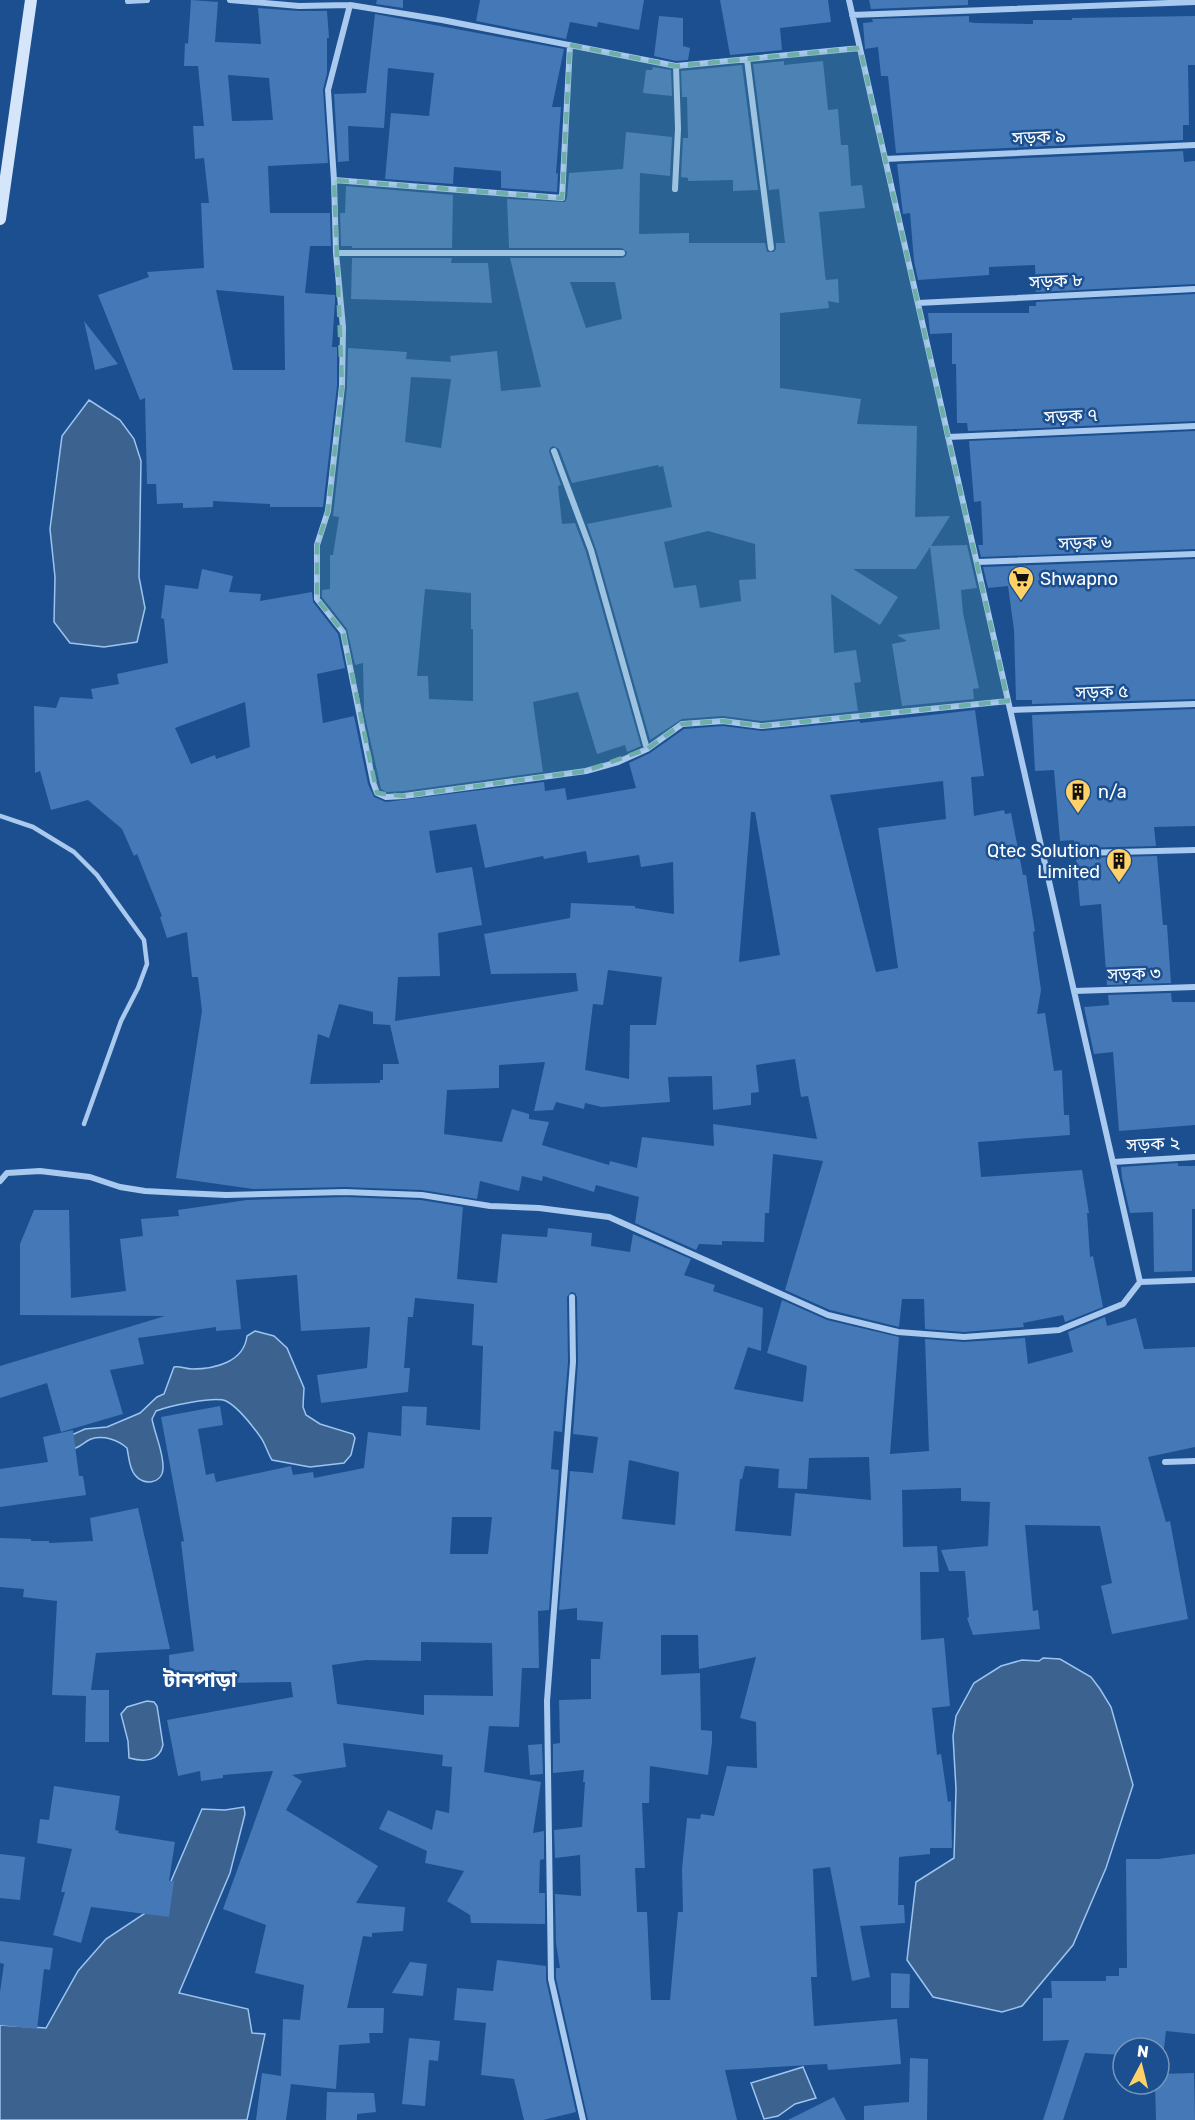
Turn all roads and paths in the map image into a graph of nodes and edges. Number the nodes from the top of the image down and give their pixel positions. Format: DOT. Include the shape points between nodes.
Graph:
graph roads {
  1 [pos="32,0"];
  2 [pos="147,0"];
  3 [pos="230,0"];
  4 [pos="849,0"];
  5 [pos="128,2"];
  6 [pos="1195,2"];
  7 [pos="298,3"];
  8 [pos="350,5"];
  9 [pos="852,15"];
  10 [pos="570,45"];
  11 [pos="860,48"];
  12 [pos="747,59"];
  13 [pos="676,66"];
  14 [pos="1195,145"];
  15 [pos="885,159"];
  16 [pos="334,180"];
  17 [pos="675,189"];
  18 [pos="0,219"];
  19 [pos="771,248"];
  20 [pos="336,253"];
  21 [pos="622,254"];
  22 [pos="1195,289"];
  23 [pos="918,303"];
  24 [pos="1195,426"];
  25 [pos="948,437"];
  26 [pos="554,451"];
  27 [pos="1195,554"];
  28 [pos="977,562"];
  29 [pos="1008,701"];
  30 [pos="1195,704"];
  31 [pos="1011,710"];
  32 [pos="647,749"];
  33 [pos="0,816"];
  34 [pos="1195,850"];
  35 [pos="1043,854"];
  36 [pos="1195,987"];
  37 [pos="1074,991"];
  38 [pos="84,1124"];
  39 [pos="1195,1157"];
  40 [pos="1113,1162"];
  41 [pos="0,1181"];
  42 [pos="1195,1280"];
  43 [pos="1140,1282"];
  44 [pos="572,1297"];
  45 [pos="1195,1461"];
  46 [pos="1165,1462"];
  47 [pos="583,2120"];
  1 -- 18 [label="main road"];
  2 -- 5 [label="street"];
  3 -- 7 [label="street"];
  4 -- 9 [label="street"];
  6 -- 9 [label="street"];
  7 -- 8 [label="street"];
  8 -- 10 [label="street"];
  8 -- 16 [label="street" via="328,90"];
  9 -- 11 [label="street"];
  10 -- 13 [label="street"];
  10 -- 16 [label="street" via="562,198"];
  11 -- 12 [label="street"];
  11 -- 15 [label="street"];
  12 -- 13 [label="street"];
  12 -- 19 [label="street"];
  13 -- 17 [label="street"];
  14 -- 15 [label="street, সড়ক ৯"];
  15 -- 23 [label="street"];
  16 -- 20 [label="street"];
  20 -- 21 [label="street"];
  20 -- 32 [label="street" via="343,327 342,386 328,511 317,545 317,599 343,633 377,793 404,796 586,771"];
  22 -- 23 [label="street, সড়ক ৮"];
  23 -- 25 [label="street"];
  24 -- 25 [label="street, সড়ক ৭"];
  25 -- 28 [label="street"];
  26 -- 32 [label="street" via="591,550"];
  27 -- 28 [label="street, সড়ক ৬"];
  28 -- 29 [label="street"];
  29 -- 31 [label="street"];
  29 -- 32 [label="street" via="761,726 723,721 682,724"];
  30 -- 31 [label="street, সড়ক ৫"];
  31 -- 35 [label="street"];
  33 -- 38 [label="lane" via="33,827 74,852 97,875 144,940 147,964 121,1021"];
  34 -- 35 [label="street"];
  35 -- 37 [label="street"];
  36 -- 37 [label="street, সড়ক ৩"];
  37 -- 40 [label="street"];
  39 -- 40 [label="street, সড়ক ২"];
  40 -- 43 [label="street"];
  41 -- 43 [label="street" via="7,1173 40,1170 146,1191 422,1195 609,1217 828,1315 898,1332 964,1337 1059,1330 1124,1304"];
  42 -- 43 [label="street"];
  44 -- 47 [label="street" via="573,1362 547,1701 550,1979"];
  45 -- 46 [label="street"];
}
